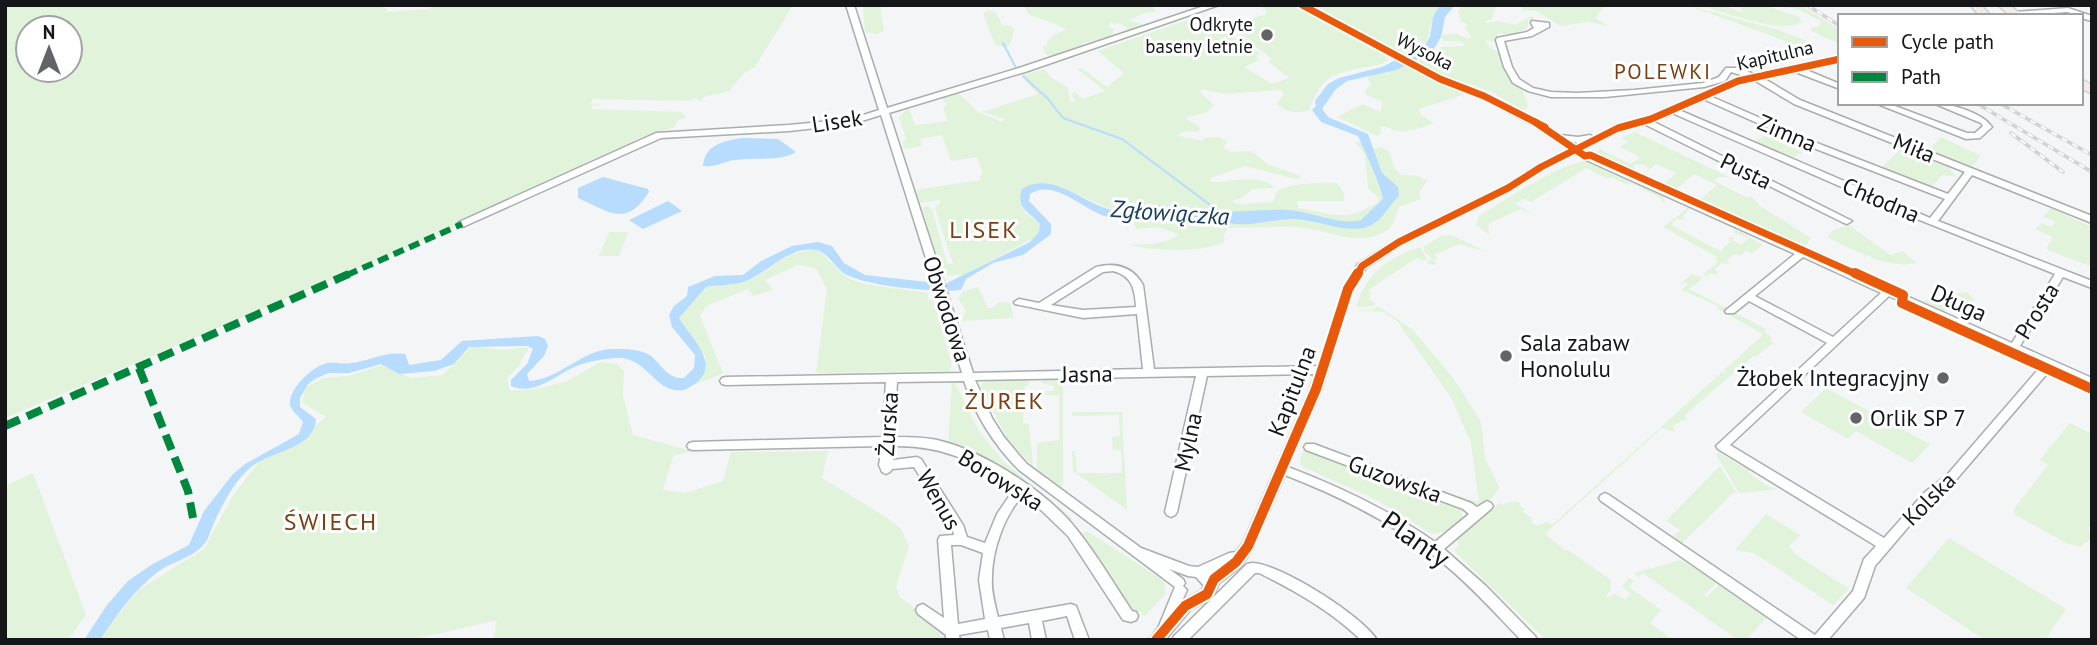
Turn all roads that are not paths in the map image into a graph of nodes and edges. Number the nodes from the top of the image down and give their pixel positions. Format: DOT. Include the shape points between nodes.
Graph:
graph roads {
  1 [pos="850,5"];
  2 [pos="1215,5"];
  3 [pos="1302,5"];
  4 [pos="2067,11"];
  5 [pos="2092,11"];
  6 [pos="2012,12"];
  7 [pos="1538,29"];
  8 [pos="1838,62"];
  9 [pos="1838,62"];
  10 [pos="1801,71"];
  11 [pos="1757,79"];
  12 [pos="1838,86"];
  13 [pos="1704,97"];
  14 [pos="1884,105"];
  15 [pos="1942,105"];
  16 [pos="1673,110"];
  17 [pos="886,112"];
  18 [pos="1644,121"];
  19 [pos="1535,122"];
  20 [pos="1563,136"];
  21 [pos="1600,136"];
  22 [pos="1578,150"];
  23 [pos="1970,171"];
  24 [pos="1950,198"];
  25 [pos="2092,220"];
  26 [pos="1847,221"];
  27 [pos="1932,222"];
  28 [pos="462,224"];
  29 [pos="1802,253"];
  30 [pos="2061,272"];
  31 [pos="2092,285"];
  32 [pos="1888,292"];
  33 [pos="1749,297"];
  34 [pos="1019,302"];
  35 [pos="1041,307"];
  36 [pos="1142,310"];
  37 [pos="1731,311"];
  38 [pos="1834,342"];
  39 [pos="2013,349"];
  40 [pos="2049,365"];
  41 [pos="1322,370"];
  42 [pos="1203,371"];
  43 [pos="1149,372"];
  44 [pos="968,376"];
  45 [pos="892,378"];
  46 [pos="726,380"];
  47 [pos="2092,383"];
  48 [pos="886,442"];
  49 [pos="693,446"];
  50 [pos="1310,447"];
  51 [pos="886,468"];
  52 [pos="1282,469"];
  53 [pos="1022,488"];
  54 [pos="1605,498"];
  55 [pos="1171,512"];
  56 [pos="1091,519"];
  57 [pos="1072,532"];
  58 [pos="961,540"];
  59 [pos="1885,545"];
  60 [pos="1436,549"];
  61 [pos="990,550"];
  62 [pos="1245,550"];
  63 [pos="1135,551"];
  64 [pos="1194,572"];
  65 [pos="1210,584"];
  66 [pos="1179,587"];
  67 [pos="1196,598"];
  68 [pos="923,610"];
  69 [pos="1034,615"];
  70 [pos="1131,616"];
  71 [pos="994,624"];
  72 [pos="952,635"];
  73 [pos="1159,635"];
  74 [pos="997,640"];
  75 [pos="1040,640"];
  76 [pos="1082,640"];
  77 [pos="1179,640"];
  78 [pos="1370,640"];
  79 [pos="1530,640"];
  80 [pos="1812,640"];
  81 [pos="1818,640"];
  1 -- 17 [label="street, Obwodowa"];
  2 -- 17 [label="street, Lisek"];
  3 -- 19 [label="street, Wysoka" via="1414,66"];
  4 -- 5 [label="street"];
  4 -- 6 [label="street"];
  7 -- 11 [label="street" via="1500,40 1515,80 1546,94 1595,96 1704,85 1720,80 1731,69"];
  8 -- 11 [label="street, Kapitulna"];
  9 -- 10 [label="street, Kapitulna"];
  10 -- 11 [label="street, Kapitulna"];
  10 -- 12 [label="street"];
  11 -- 13 [label="street, Kapitulna"];
  11 -- 23 [label="street, Miła" via="1797,102"];
  13 -- 16 [label="street, Kapitulna"];
  13 -- 24 [label="street, Zimna"];
  14 -- 15 [label="street" via="1966,136 1977,136 1988,127 1984,121"];
  16 -- 18 [label="street, Kapitulna"];
  16 -- 27 [label="street, Chłodna"];
  17 -- 28 [label="street, Lisek" via="824,125 659,135"];
  17 -- 44 [label="street, Obwodowa"];
  18 -- 21 [label="street, Kapitulna"];
  18 -- 22 [label="street, Kapitulna"];
  18 -- 26 [label="street, Pusta"];
  19 -- 20 [label="street, Wysoka"];
  19 -- 22 [label="street, Wysoka"];
  20 -- 21 [label="street, Kapitulna" via="1579,140"];
  20 -- 22 [label="street, Wysoka"];
  21 -- 22 [label="street, Kapitulna"];
  22 -- 29 [label="street, Długa"];
  22 -- 41 [label="street, Kapitulna" via="1541,167 1468,215 1380,254 1362,267 1352,280"];
  23 -- 24 [label="street"];
  23 -- 25 [label="street, Miła"];
  24 -- 27 [label="street"];
  27 -- 30 [label="street, Chłodna"];
  29 -- 32 [label="street, Długa"];
  29 -- 33 [label="street"];
  30 -- 31 [label="street, Chłodna"];
  30 -- 39 [label="street, Prosta"];
  32 -- 38 [label="street"];
  32 -- 39 [label="street, Długa"];
  33 -- 37 [label="street"];
  33 -- 38 [label="street"];
  34 -- 35 [label="street"];
  35 -- 36 [label="street" via="1083,314"];
  35 -- 36 [label="street" via="1111,267 1136,279"];
  36 -- 43 [label="street"];
  38 -- 59 [label="street" via="1722,446"];
  39 -- 40 [label="street, Długa"];
  40 -- 47 [label="street, Długa"];
  40 -- 59 [label="street, Kolska" via="1951,478 1929,495"];
  41 -- 42 [label="street, Jasna"];
  41 -- 52 [label="street, Kapitulna"];
  42 -- 43 [label="street, Jasna"];
  42 -- 55 [label="street, Mylna"];
  43 -- 44 [label="street, Jasna"];
  44 -- 45 [label="street, Jasna"];
  44 -- 56 [label="street, Obwodowa" via="986,420 1010,454"];
  45 -- 46 [label="street, Jasna"];
  45 -- 48 [label="street, Żurska"];
  48 -- 49 [label="street, Borowska"];
  48 -- 51 [label="street, Żurska"];
  48 -- 53 [label="street, Borowska" via="948,448"];
  50 -- 60 [label="street, Guzowska" via="1482,510"];
  51 -- 58 [label="street, Wenus" via="917,462 959,529"];
  52 -- 60 [label="street, Planty" via="1373,508"];
  52 -- 62 [label="street, Kapitulna"];
  53 -- 57 [label="street, Borowska"];
  53 -- 61 [label="street" via="1009,501"];
  54 -- 80 [label="street"];
  56 -- 57 [label="street"];
  56 -- 63 [label="street, Obwodowa"];
  57 -- 70 [label="street, Borowska"];
  58 -- 61 [label="street, Wenus"];
  58 -- 72 [label="street" via="944,540"];
  59 -- 81 [label="street, Kolska" via="1869,563 1859,594"];
  60 -- 79 [label="street, Planty"];
  61 -- 71 [label="street" via="984,576"];
  62 -- 64 [label="street" via="1214,568"];
  62 -- 65 [label="street, Kapitulna"];
  63 -- 64 [label="street, Obwodowa"];
  63 -- 66 [label="street, Obwodowa"];
  64 -- 65 [label="street"];
  64 -- 66 [label="street" via="1180,576"];
  65 -- 67 [label="street" via="1207,594"];
  66 -- 67 [label="street"];
  66 -- 73 [label="street"];
  67 -- 73 [label="street"];
  68 -- 72 [label="street"];
  69 -- 71 [label="street"];
  69 -- 75 [label="street"];
  69 -- 76 [label="street" via="1073,612"];
  71 -- 72 [label="street"];
  71 -- 74 [label="street"];
  77 -- 78 [label="street" via="1252,568 1319,598"];
}
